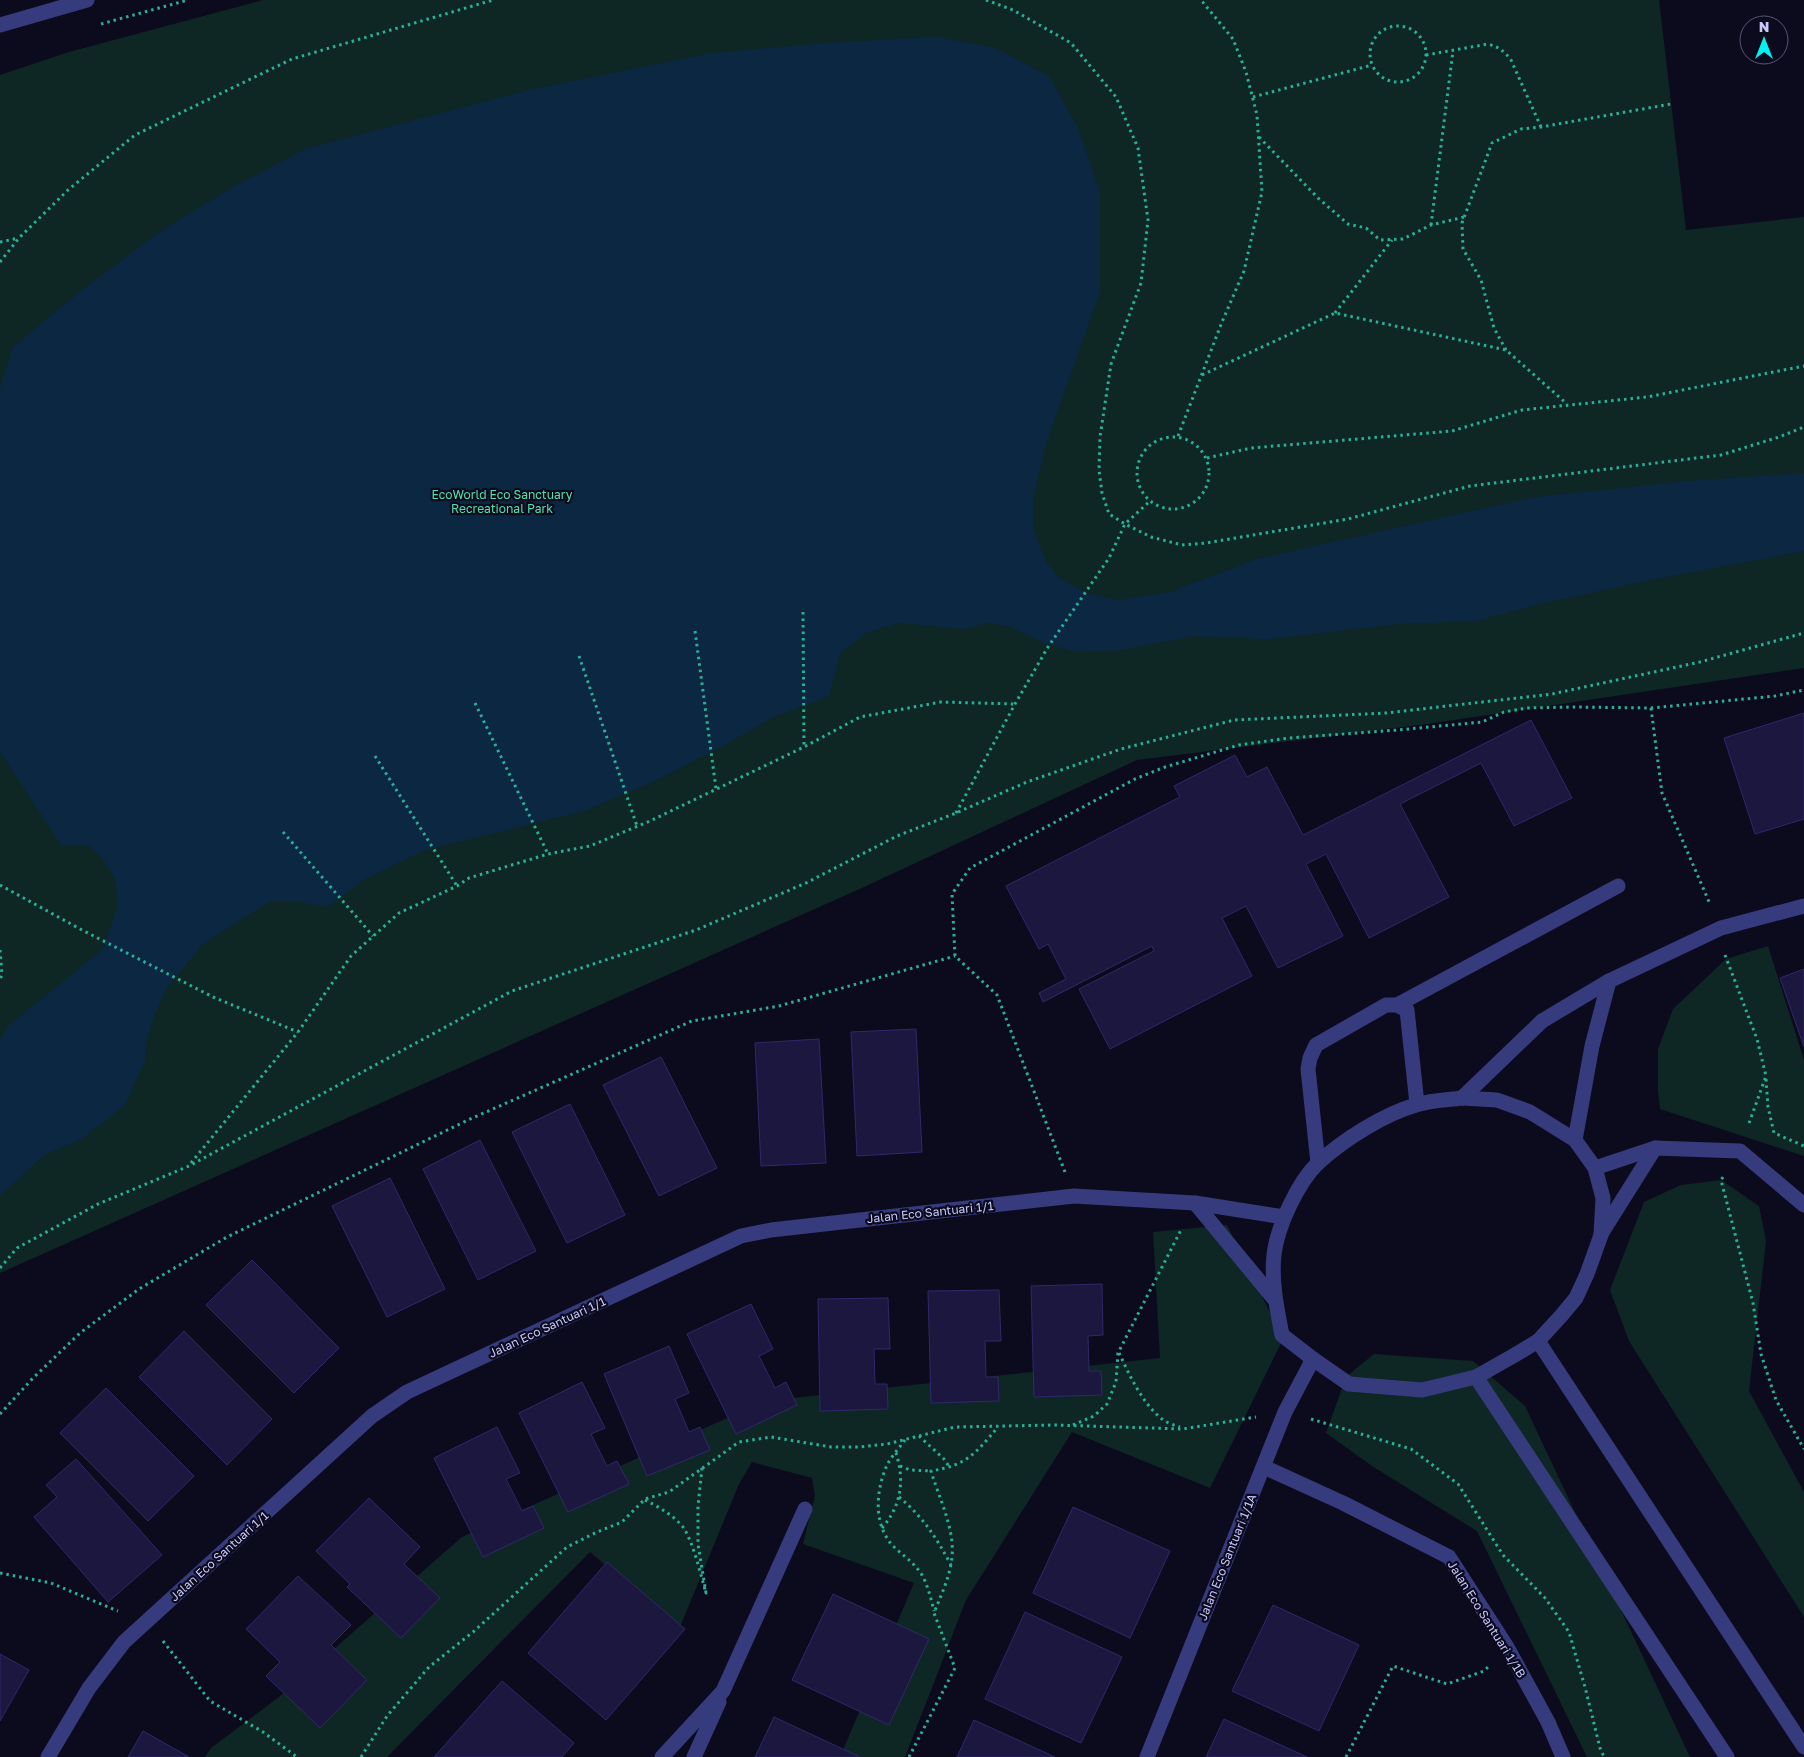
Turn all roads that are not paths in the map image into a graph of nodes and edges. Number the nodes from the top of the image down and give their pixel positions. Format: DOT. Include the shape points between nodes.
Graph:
graph roads {
  1 [pos="87,0"];
  2 [pos="0,24"];
  3 [pos="1618,886"];
  4 [pos="1804,906"];
  5 [pos="1609,981"];
  6 [pos="1398,1005"];
  7 [pos="1462,1098"];
  8 [pos="1417,1104"];
  9 [pos="1575,1140"];
  10 [pos="1655,1148"];
  11 [pos="1318,1163"];
  12 [pos="1595,1168"];
  13 [pos="1195,1203"];
  14 [pos="1804,1205"];
  15 [pos="1284,1217"];
  16 [pos="1601,1235"];
  17 [pos="1275,1300"];
  18 [pos="1538,1340"];
  19 [pos="1313,1359"];
  20 [pos="1476,1377"];
  21 [pos="1264,1467"];
  22 [pos="805,1509"];
  23 [pos="723,1692"];
  24 [pos="1804,1747"];
  25 [pos="48,1757"];
  26 [pos="662,1757"];
  27 [pos="694,1757"];
  28 [pos="1147,1757"];
  29 [pos="1563,1757"];
  30 [pos="1727,1757"];
  1 -- 2 [label="street"];
  3 -- 6 [label="street"];
  4 -- 5 [label="street" via="1721,928"];
  5 -- 7 [label="street" via="1542,1022"];
  5 -- 9 [label="street" via="1592,1046"];
  6 -- 8 [label="street" via="1407,1010"];
  6 -- 11 [label="street" via="1386,1005 1316,1044 1308,1069"];
  7 -- 8 [label="street"];
  7 -- 9 [label="street" via="1497,1100 1530,1112"];
  8 -- 11 [label="street" via="1386,1117"];
  9 -- 12 [label="street"];
  10 -- 12 [label="street"];
  10 -- 14 [label="street" via="1740,1151"];
  10 -- 16 [label="street"];
  11 -- 15 [label="street" via="1302,1182"];
  12 -- 16 [label="street" via="1603,1198"];
  13 -- 15 [label="street, Jalan Eco Santuari 1/1"];
  13 -- 17 [label="street"];
  13 -- 25 [label="street, Jalan Eco Santuari 1/1" via="1074,1196 741,1236 407,1392 372,1416 124,1642 89,1688"];
  15 -- 17 [label="street" via="1274,1254"];
  16 -- 18 [label="street" via="1576,1298"];
  17 -- 19 [label="street" via="1282,1335"];
  18 -- 20 [label="street"];
  18 -- 24 [label="street"];
  19 -- 20 [label="street" via="1349,1384 1422,1390"];
  19 -- 21 [label="street, Jalan Eco Santuari 1/1A" via="1285,1412"];
  20 -- 30 [label="street"];
  21 -- 28 [label="street, Jalan Eco Santuari 1/1A"];
  21 -- 29 [label="street, Jalan Eco Santuari 1/1B" via="1448,1557 1507,1647 1548,1722"];
  22 -- 23 [label="street"];
  23 -- 26 [label="street"];
  23 -- 27 [label="street"];
}
